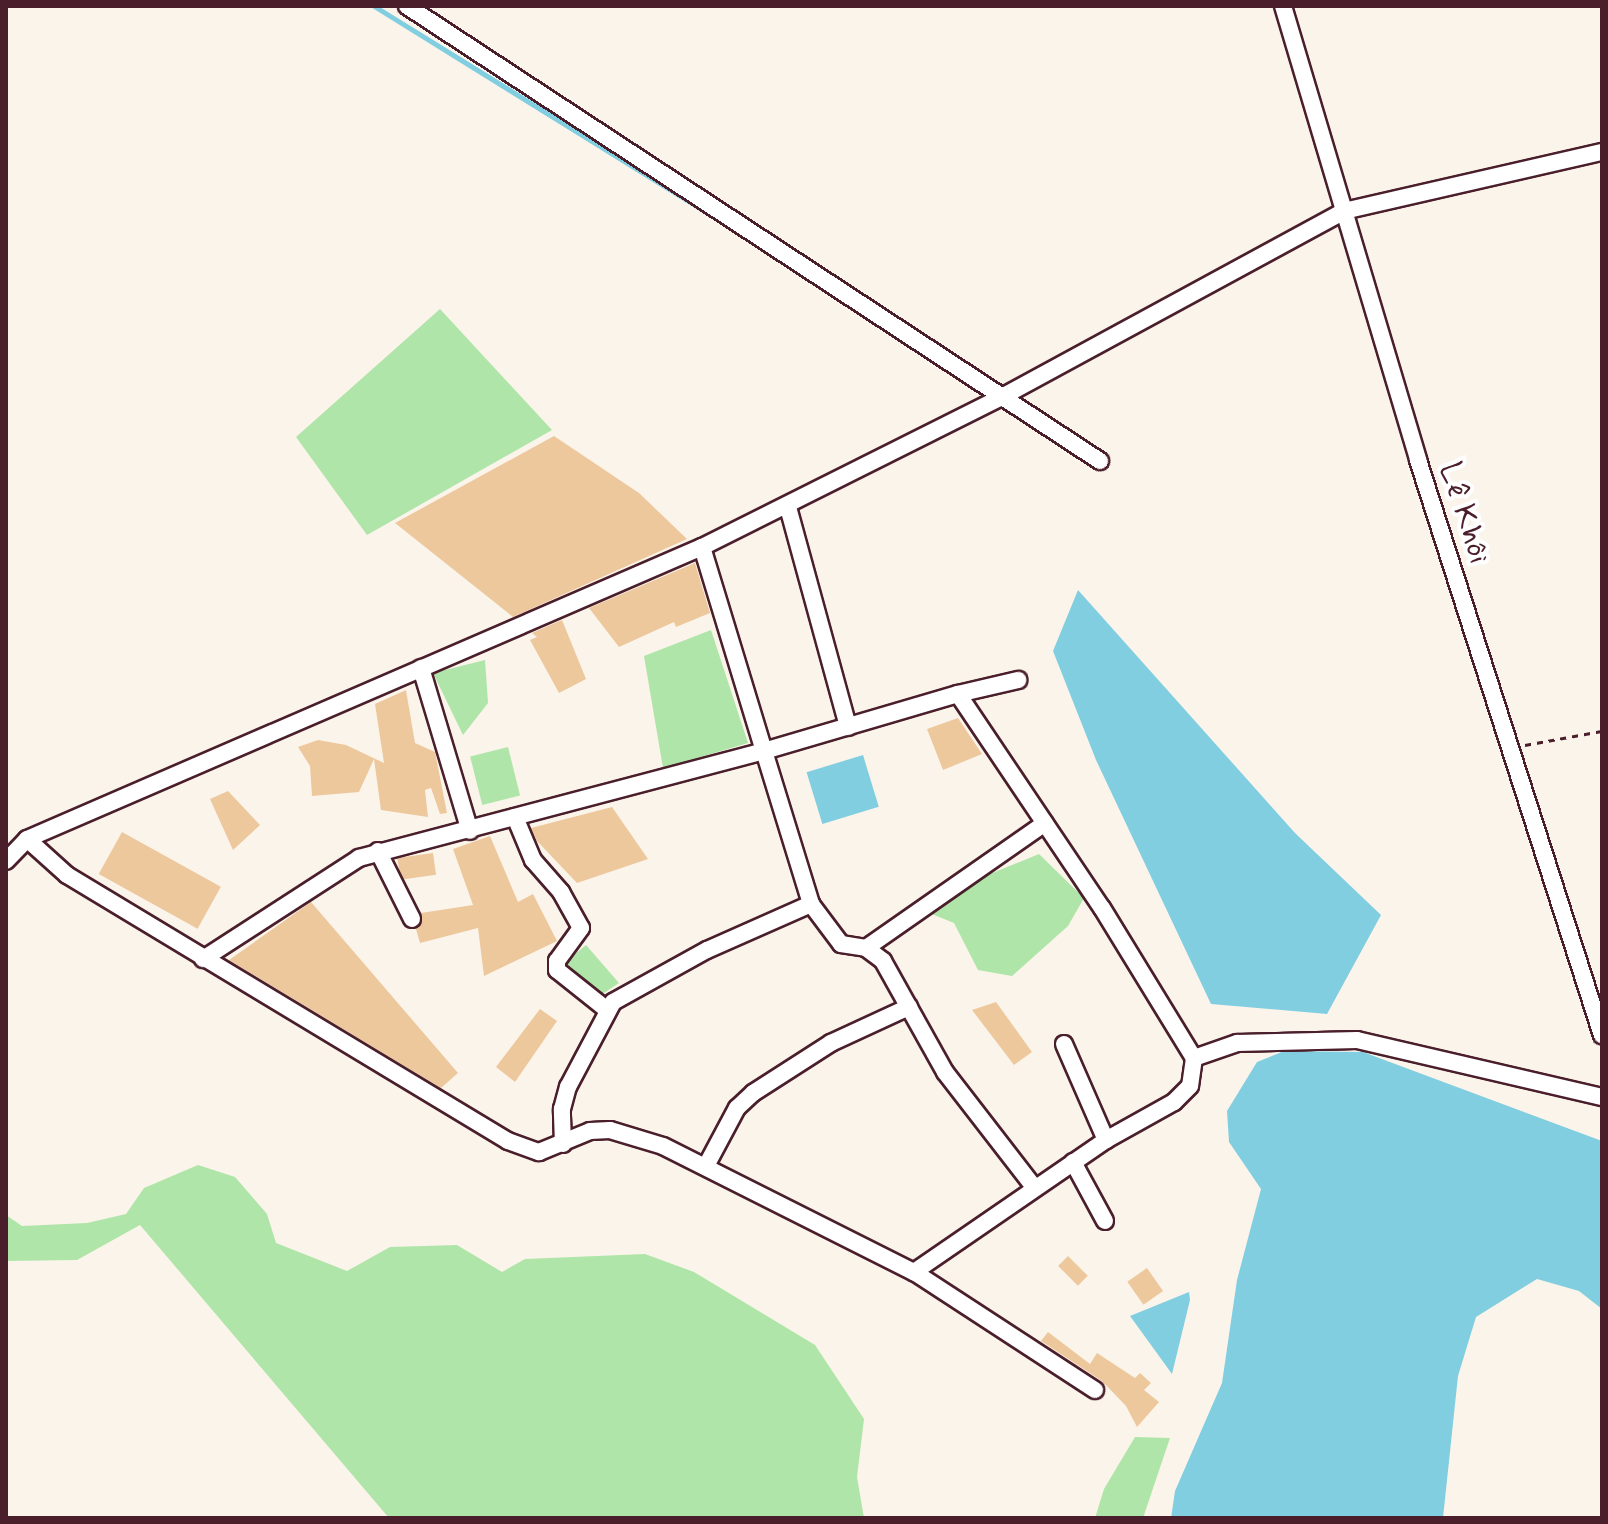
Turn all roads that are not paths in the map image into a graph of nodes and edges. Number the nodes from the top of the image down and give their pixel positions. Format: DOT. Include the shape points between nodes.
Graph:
graph roads {
  1 [pos="407,6"];
  2 [pos="1283,6"];
  3 [pos="1602,152"];
  4 [pos="1344,211"];
  5 [pos="1000,398"];
  6 [pos="1100,461"];
  7 [pos="788,507"];
  8 [pos="702,547"];
  9 [pos="421,668"];
  10 [pos="1018,680"];
  11 [pos="958,694"];
  12 [pos="848,727"];
  13 [pos="764,751"];
  14 [pos="515,817"];
  15 [pos="1045,823"];
  16 [pos="470,831"];
  17 [pos="27,839"];
  18 [pos="378,851"];
  19 [pos="6,861"];
  20 [pos="811,904"];
  21 [pos="412,919"];
  22 [pos="866,948"];
  23 [pos="203,959"];
  24 [pos="909,1007"];
  25 [pos="606,1009"];
  26 [pos="1602,1035"];
  27 [pos="1064,1044"];
  28 [pos="1194,1058"];
  29 [pos="1602,1097"];
  30 [pos="1106,1140"];
  31 [pos="563,1144"];
  32 [pos="1073,1162"];
  33 [pos="706,1166"];
  34 [pos="1034,1187"];
  35 [pos="1105,1221"];
  36 [pos="914,1272"];
  37 [pos="1095,1390"];
  1 -- 5 [label="street"];
  2 -- 4 [label="street, Lê Khôi"];
  3 -- 4 [label="street"];
  4 -- 5 [label="street"];
  4 -- 26 [label="street, Lê Khôi"];
  5 -- 6 [label="street"];
  5 -- 7 [label="street"];
  7 -- 8 [label="street"];
  7 -- 12 [label="street"];
  8 -- 9 [label="street"];
  8 -- 13 [label="street"];
  9 -- 16 [label="street"];
  9 -- 17 [label="street"];
  10 -- 11 [label="street"];
  11 -- 12 [label="street"];
  11 -- 15 [label="street"];
  12 -- 13 [label="street"];
  13 -- 14 [label="street"];
  13 -- 20 [label="street"];
  14 -- 16 [label="street"];
  14 -- 25 [label="street" via="533,860 561,892 581,928 555,965"];
  15 -- 22 [label="street"];
  15 -- 28 [label="street"];
  16 -- 18 [label="street"];
  17 -- 19 [label="street"];
  17 -- 23 [label="street" via="54,867"];
  18 -- 21 [label="street"];
  18 -- 23 [label="street" via="326,877"];
  20 -- 22 [label="street" via="841,944"];
  20 -- 25 [label="street" via="672,967"];
  22 -- 24 [label="street" via="883,961"];
  23 -- 31 [label="street" via="508,1141 539,1152"];
  24 -- 33 [label="street" via="821,1048 753,1093 737,1108"];
  24 -- 34 [label="street" via="957,1089"];
  25 -- 31 [label="street" via="568,1087 562,1109"];
  27 -- 30 [label="street"];
  28 -- 29 [label="street" via="1237,1043 1357,1040"];
  28 -- 30 [label="street" via="1190,1086 1174,1102"];
  30 -- 32 [label="street"];
  31 -- 33 [label="street" via="590,1131 610,1130"];
  32 -- 34 [label="street"];
  32 -- 35 [label="street"];
  33 -- 36 [label="street"];
  34 -- 36 [label="street"];
  36 -- 37 [label="street"];
}
